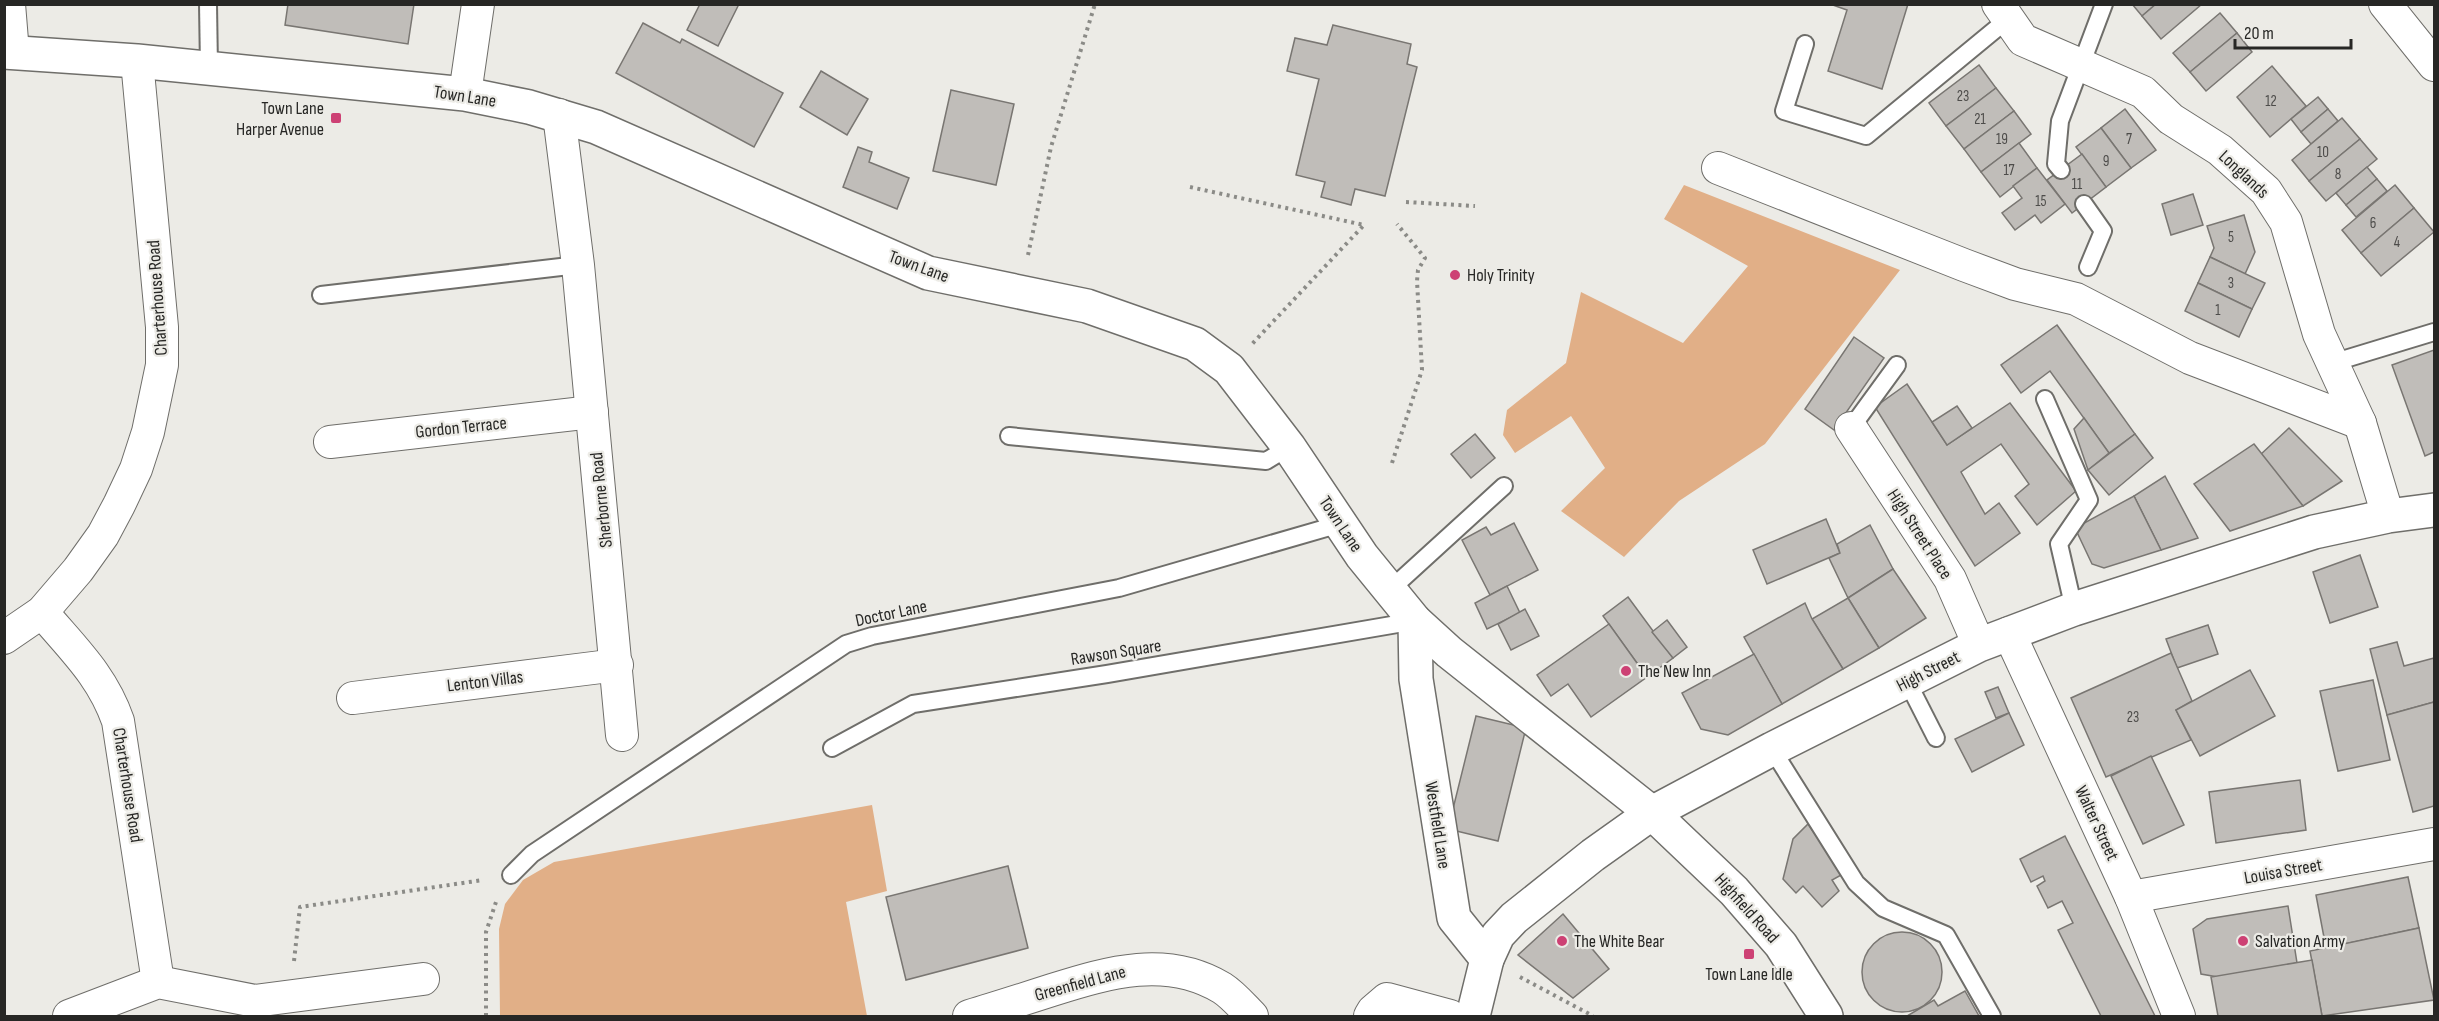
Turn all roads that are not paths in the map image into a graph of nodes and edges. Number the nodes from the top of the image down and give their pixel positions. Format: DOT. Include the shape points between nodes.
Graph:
graph roads {
  1 [pos="9,4"];
  2 [pos="208,4"];
  3 [pos="478,4"];
  4 [pos="2104,4"];
  5 [pos="2385,4"];
  6 [pos="2003,12"];
  7 [pos="1804,44"];
  8 [pos="9,52"];
  9 [pos="137,61"];
  10 [pos="2082,65"];
  11 [pos="2434,65"];
  12 [pos="209,68"];
  13 [pos="465,94"];
  14 [pos="559,115"];
  15 [pos="1718,168"];
  16 [pos="2061,170"];
  17 [pos="2084,204"];
  18 [pos="578,265"];
  19 [pos="2088,267"];
  20 [pos="321,295"];
  21 [pos="2434,332"];
  22 [pos="2332,363"];
  23 [pos="1898,365"];
  24 [pos="2045,399"];
  25 [pos="592,412"];
  26 [pos="2360,423"];
  27 [pos="1851,428"];
  28 [pos="1009,436"];
  29 [pos="330,441"];
  30 [pos="1289,447"];
  31 [pos="1504,486"];
  32 [pos="2434,510"];
  33 [pos="2388,516"];
  34 [pos="1340,524"];
  35 [pos="1391,589"];
  36 [pos="2073,609"];
  37 [pos="42,612"];
  38 [pos="1415,621"];
  39 [pos="2009,633"];
  40 [pos="4,638"];
  41 [pos="1979,645"];
  42 [pos="617,665"];
  43 [pos="1907,681"];
  44 [pos="353,698"];
  45 [pos="622,735"];
  46 [pos="1936,738"];
  47 [pos="832,748"];
  48 [pos="1772,749"];
  49 [pos="1652,813"];
  50 [pos="2434,844"];
  51 [pos="511,876"];
  52 [pos="2131,897"];
  53 [pos="1487,959"];
  54 [pos="423,980"];
  55 [pos="158,982"];
  56 [pos="69,1017"];
  57 [pos="969,1017"];
  58 [pos="1252,1017"];
  59 [pos="1370,1017"];
  60 [pos="1450,1017"];
  61 [pos="1473,1017"];
  62 [pos="1826,1017"];
  63 [pos="1992,1017"];
  64 [pos="2179,1017"];
  1 -- 8 [label="street"];
  2 -- 12 [label="lane"];
  3 -- 13 [label="street"];
  4 -- 10 [label="lane"];
  5 -- 11 [label="street"];
  6 -- 7 [label="lane" via="1866,136 1784,111"];
  6 -- 10 [label="street, Longlands" via="2023,39"];
  8 -- 9 [label="street, Town Lane"];
  9 -- 12 [label="street, Town Lane"];
  9 -- 37 [label="street, Charterhouse Road" via="162,327 162,365 148,432 119,505 78,570"];
  10 -- 16 [label="lane" via="2060,121 2056,164"];
  10 -- 22 [label="street, Longlands" via="2143,92 2171,119 2220,150 2266,191 2286,222 2319,334"];
  12 -- 13 [label="street, Town Lane"];
  13 -- 14 [label="street, Town Lane"];
  14 -- 18 [label="street, Sherborne Road"];
  14 -- 30 [label="street, Town Lane" via="596,127 928,273 1087,306 1195,344 1229,369"];
  15 -- 26 [label="street" via="1974,269 2076,299 2190,358"];
  17 -- 19 [label="lane" via="2103,231"];
  18 -- 20 [label="lane"];
  18 -- 25 [label="street, Sherborne Road"];
  21 -- 22 [label="lane"];
  22 -- 26 [label="street, Longlands"];
  23 -- 27 [label="lane"];
  24 -- 36 [label="lane" via="2089,500 2059,544"];
  25 -- 29 [label="street, Gordon Terrace"];
  25 -- 42 [label="street, Sherborne Road"];
  26 -- 33 [label="street, Longlands"];
  27 -- 41 [label="street, High Street Place" via="1950,579"];
  28 -- 30 [label="lane" via="1266,461"];
  30 -- 34 [label="street, Town Lane"];
  31 -- 35 [label="lane"];
  32 -- 33 [label="street, High Street"];
  33 -- 36 [label="street, High Street" via="2314,532"];
  34 -- 35 [label="street, Town Lane"];
  34 -- 51 [label="lane, Doctor Lane" via="1119,588 846,644 532,854"];
  35 -- 38 [label="street, Town Lane"];
  36 -- 39 [label="street, High Street"];
  37 -- 40 [label="street, Charterhouse Road"];
  37 -- 55 [label="street, Charterhouse Road" via="99,680 118,721"];
  38 -- 47 [label="lane, Rawson Square" via="913,704"];
  38 -- 49 [label="street, Town Lane"];
  38 -- 53 [label="street, Westfield Lane" via="1416,678 1454,918"];
  39 -- 41 [label="street, High Street"];
  39 -- 52 [label="street, Walter Street"];
  41 -- 43 [label="street, High Street"];
  42 -- 44 [label="street, Lenton Villas"];
  42 -- 45 [label="street, Sherborne Road"];
  43 -- 46 [label="lane"];
  43 -- 48 [label="street, High Street"];
  48 -- 49 [label="street, High Street"];
  48 -- 63 [label="lane" via="1856,883 1883,908 1946,935"];
  49 -- 53 [label="street, High Street" via="1514,918 1498,935"];
  49 -- 62 [label="street, Highfield Road" via="1734,891 1773,936"];
  50 -- 52 [label="street, Louisa Street"];
  52 -- 64 [label="street, Walter Street"];
  53 -- 61 [label="street"];
  54 -- 55 [label="street" via="255,1001"];
  55 -- 56 [label="street"];
  57 -- 58 [label="street, Greenfield Lane" via="1102,974 1136,969 1169,970 1222,988"];
  59 -- 60 [label="street" via="1387,999"];
}
